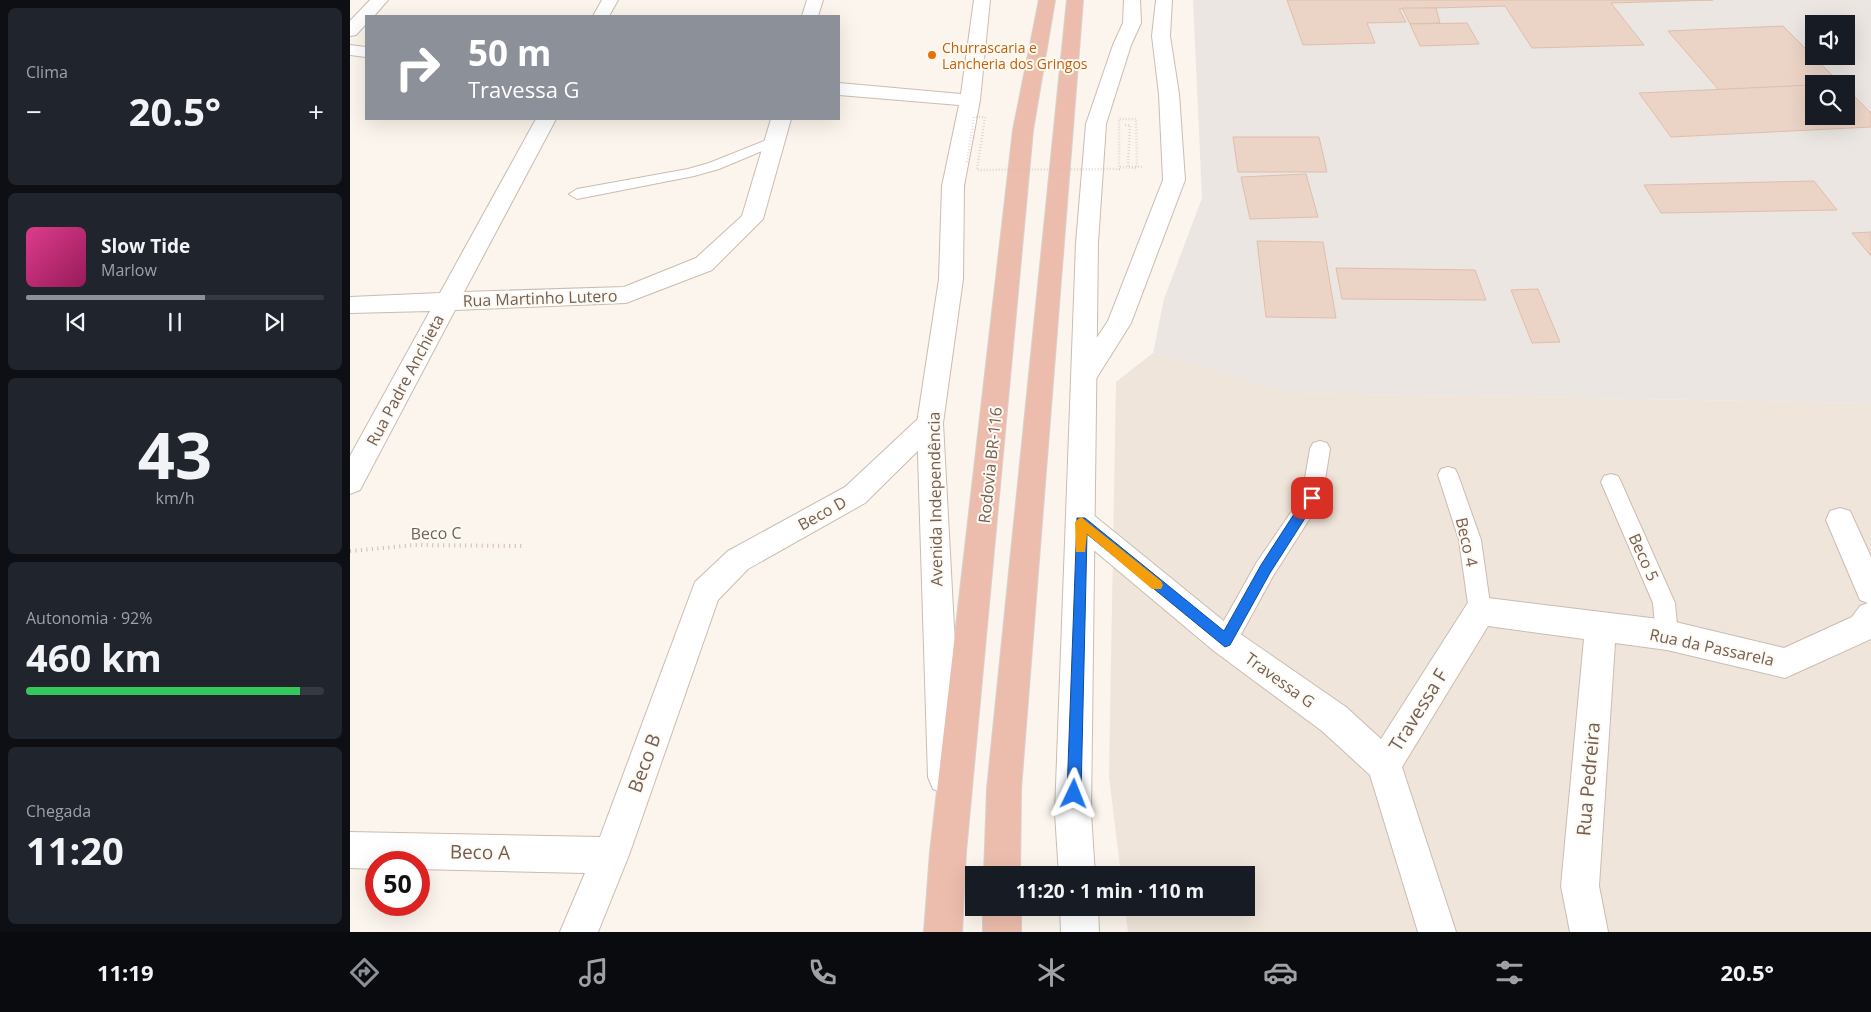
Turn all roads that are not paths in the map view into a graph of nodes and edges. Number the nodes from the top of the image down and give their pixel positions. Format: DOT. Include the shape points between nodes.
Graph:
graph roads {
  1 [pos="380,0"];
  2 [pos="610,0"];
  3 [pos="815,0"];
  4 [pos="982,0"];
  5 [pos="1047,0"];
  6 [pos="1075,0"];
  7 [pos="1132,0"];
  8 [pos="1164,0"];
  9 [pos="365,15"];
  10 [pos="602,15"];
  11 [pos="810,15"];
  12 [pos="365,16"];
  13 [pos="350,31"];
  14 [pos="350,50"];
  15 [pos="365,52"];
  16 [pos="840,89"];
  17 [pos="970,100"];
  18 [pos="545,120"];
  19 [pos="781,120"];
  20 [pos="774,140"];
  21 [pos="577,194"];
  22 [pos="448,301"];
  23 [pos="350,305"];
  24 [pos="1085,375"];
  25 [pos="930,423"];
  26 [pos="1320,449"];
  27 [pos="1448,475"];
  28 [pos="350,482"];
  29 [pos="1611,482"];
  30 [pos="1840,520"];
  31 [pos="1081,522"];
  32 [pos="1871,590"];
  33 [pos="706,592"];
  34 [pos="1480,610"];
  35 [pos="1871,616"];
  36 [pos="1601,626"];
  37 [pos="1667,635"];
  38 [pos="1225,640"];
  39 [pos="1384,765"];
  40 [pos="350,850"];
  41 [pos="948,852"];
  42 [pos="610,855"];
  43 [pos="1002,866"];
  44 [pos="1076,866"];
  45 [pos="1002,916"];
  46 [pos="1079,916"];
  47 [pos="579,932"];
  48 [pos="943,932"];
  49 [pos="1002,932"];
  50 [pos="1080,932"];
  51 [pos="1438,932"];
  52 [pos="1590,932"];
  1 -- 9 [label="street"];
  2 -- 10 [label="street"];
  3 -- 11 [label="street"];
  4 -- 17 [label="street, Avenida Independência"];
  5 -- 41 [label="highway, Rodovia BR-116" via="1023,130"];
  6 -- 43 [label="highway" via="1004,789"];
  7 -- 24 [label="street" via="1132,23 1096,124 1087,243"];
  8 -- 24 [label="street" via="1161,36 1174,180 1119,323"];
  12 -- 13 [label="street"];
  14 -- 15 [label="street"];
  16 -- 17 [label="street"];
  17 -- 25 [label="street, Avenida Independência" via="953,186 951,279"];
  18 -- 22 [label="street, Rua Padre Anchieta"];
  19 -- 20 [label="street, Rua Martinho Lutero"];
  20 -- 21 [label="lane" via="714,166 689,173"];
  20 -- 22 [label="street, Rua Martinho Lutero" via="752,219 704,264 626,296"];
  22 -- 23 [label="street, Rua Martinho Lutero"];
  22 -- 28 [label="street, Rua Padre Anchieta"];
  24 -- 31 [label="street"];
  25 -- 33 [label="street, Beco D" via="855,495 738,560"];
  25 -- 41 [label="street, Avenida Independência"];
  26 -- 38 [label="lane" via="1312,498"];
  27 -- 34 [label="lane, Beco 4" via="1470,540"];
  29 -- 37 [label="lane, Beco 5" via="1664,602"];
  30 -- 32 [label="street"];
  31 -- 38 [label="street, Travessa G"];
  31 -- 44 [label="street" via="1073,813"];
  33 -- 42 [label="street, Beco B"];
  34 -- 36 [label="street"];
  34 -- 39 [label="street, Travessa F"];
  35 -- 37 [label="street, Rua da Passarela" via="1863,627 1785,663"];
  36 -- 37 [label="street, Rua da Passarela"];
  36 -- 52 [label="street, Rua Pedreira" via="1580,886"];
  38 -- 39 [label="street, Travessa G" via="1334,719"];
  39 -- 51 [label="street, Travessa F"];
  40 -- 42 [label="street, Beco A"];
  41 -- 48 [label="highway, Rodovia BR-116"];
  42 -- 47 [label="street, Beco B"];
  45 -- 49 [label="highway"];
  46 -- 50 [label="street"];
}
